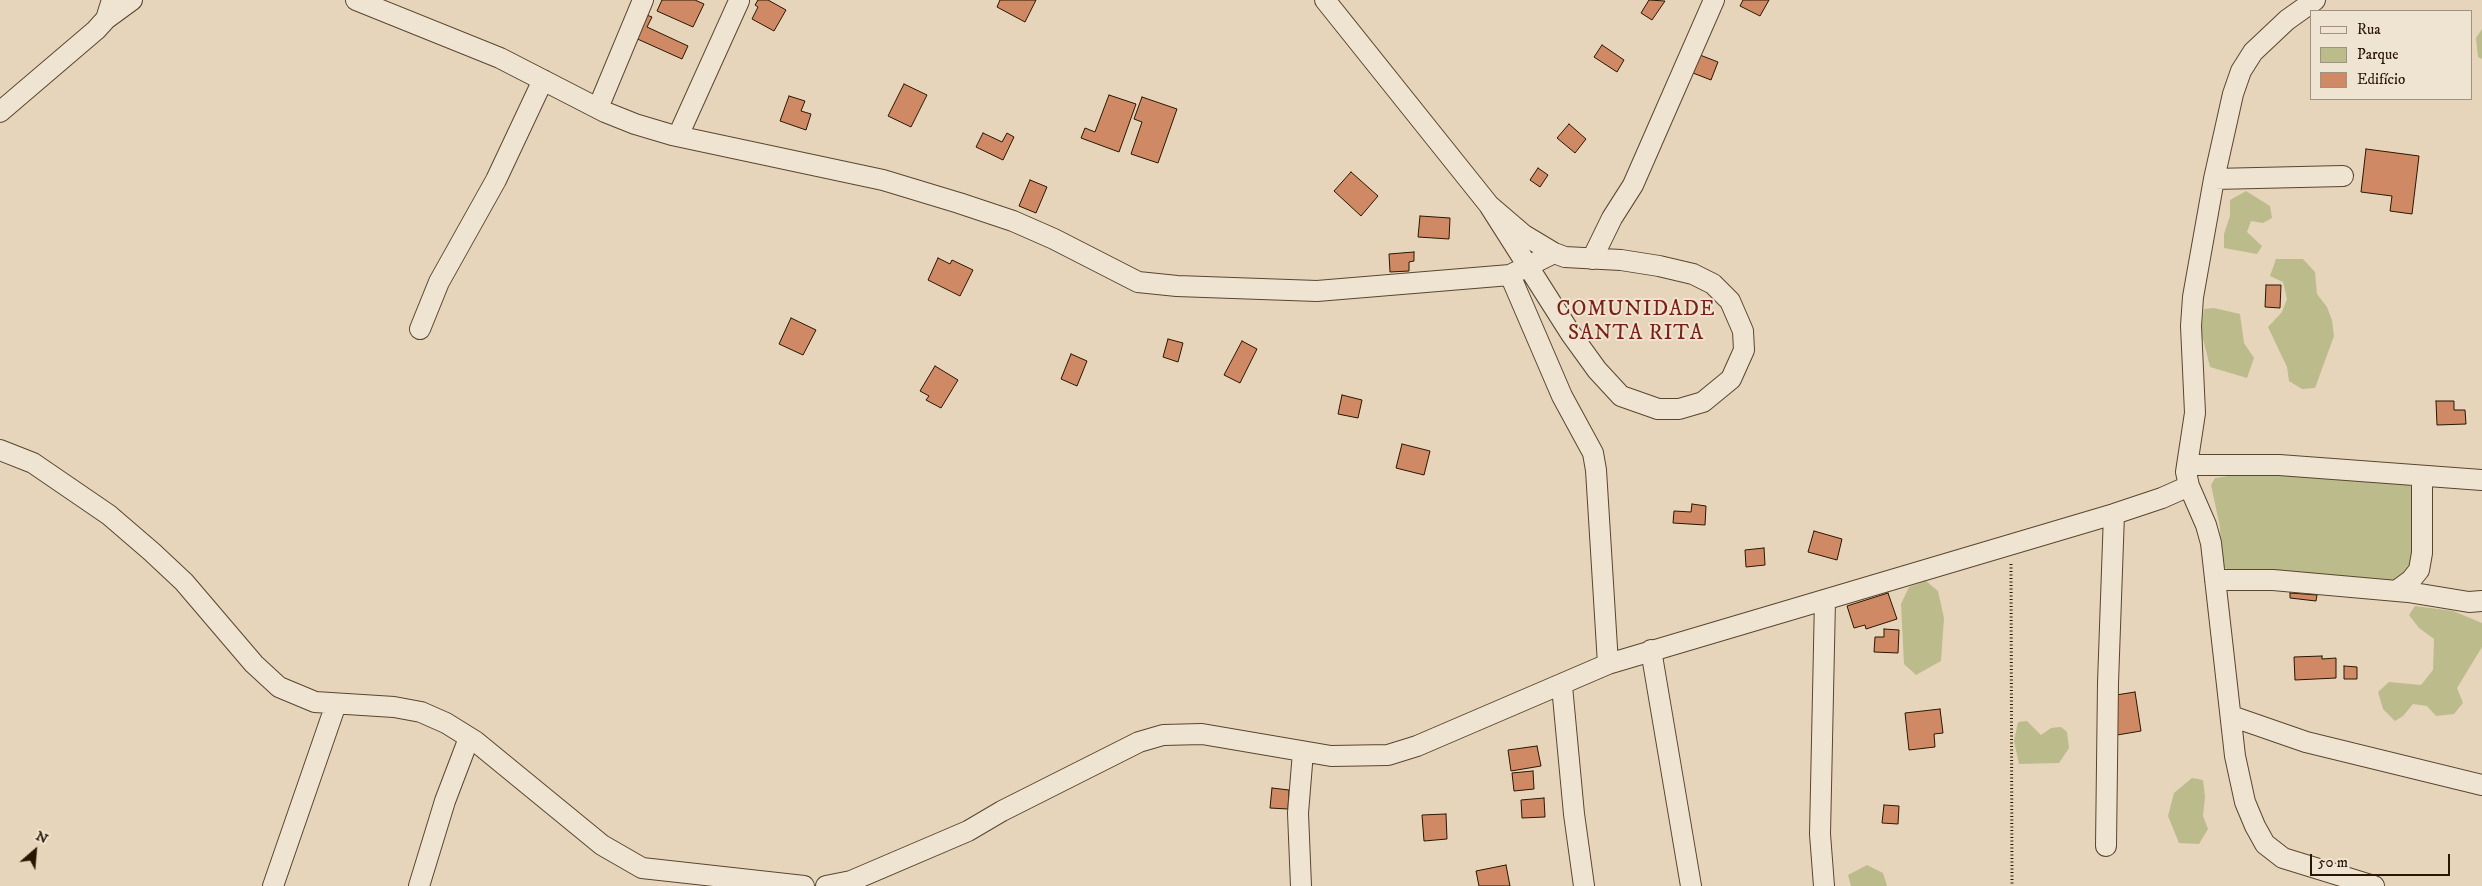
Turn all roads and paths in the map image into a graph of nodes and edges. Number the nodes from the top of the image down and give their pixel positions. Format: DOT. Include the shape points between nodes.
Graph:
graph roads {
  1 [pos="112,0"];
  2 [pos="132,0"];
  3 [pos="356,0"];
  4 [pos="643,0"];
  5 [pos="1325,0"];
  6 [pos="1714,0"];
  7 [pos="2315,0"];
  8 [pos="739,1"];
  9 [pos="106,19"];
  10 [pos="543,80"];
  11 [pos="598,108"];
  12 [pos="0,112"];
  13 [pos="678,136"];
  14 [pos="2342,176"];
  15 [pos="2214,179"];
  16 [pos="1489,206"];
  17 [pos="1554,253"];
  18 [pos="1592,259"];
  19 [pos="1529,267"];
  20 [pos="1510,275"];
  21 [pos="420,329"];
  22 [pos="0,450"];
  23 [pos="2188,465"];
  24 [pos="2422,476"];
  25 [pos="2482,480"];
  26 [pos="2189,486"];
  27 [pos="2114,514"];
  28 [pos="2011,545"];
  29 [pos="2215,580"];
  30 [pos="2396,591"];
  31 [pos="1825,600"];
  32 [pos="2482,600"];
  33 [pos="1651,650"];
  34 [pos="1608,664"];
  35 [pos="1562,686"];
  36 [pos="336,704"];
  37 [pos="2231,716"];
  38 [pos="469,738"];
  39 [pos="1303,752"];
  40 [pos="2482,784"];
  41 [pos="2106,846"];
  42 [pos="273,886"];
  43 [pos="418,886"];
  44 [pos="804,886"];
  45 [pos="826,886"];
  46 [pos="1301,886"];
  47 [pos="1584,886"];
  48 [pos="1691,886"];
  49 [pos="1824,886"];
  50 [pos="2012,886"];
  51 [pos="2374,886"];
  1 -- 9 [label="street"];
  2 -- 9 [label="street"];
  3 -- 10 [label="street" via="460,41"];
  4 -- 11 [label="street"];
  5 -- 16 [label="street"];
  6 -- 18 [label="street" via="1633,185"];
  7 -- 15 [label="street" via="2269,35 2241,70"];
  8 -- 13 [label="street"];
  9 -- 12 [label="street"];
  10 -- 11 [label="street"];
  10 -- 21 [label="street" via="496,180 439,282"];
  11 -- 13 [label="street" via="635,124"];
  13 -- 20 [label="street" via="883,180 960,204 1046,235 1138,282 1317,290"];
  14 -- 15 [label="street"];
  15 -- 23 [label="street" via="2191,311 2195,413"];
  16 -- 17 [label="street" via="1524,235"];
  16 -- 19 [label="street"];
  17 -- 18 [label="street"];
  17 -- 19 [label="street"];
  18 -- 19 [label="street" via="1659,266 1694,274 1713,284 1730,301 1743,331 1744,350 1731,379 1703,402 1679,409 1658,409 1621,396 1572,334"];
  19 -- 20 [label="street"];
  20 -- 34 [label="street" via="1562,396 1593,453"];
  22 -- 36 [label="street" via="33,463 116,521 184,582 254,664 279,687 315,702"];
  23 -- 24 [label="street" via="2279,465"];
  23 -- 26 [label="street"];
  24 -- 25 [label="street"];
  24 -- 30 [label="street" via="2419,570"];
  26 -- 27 [label="street"];
  26 -- 29 [label="street" via="2211,543"];
  27 -- 28 [label="street"];
  27 -- 41 [label="street"];
  28 -- 31 [label="street"];
  28 -- 50 [label="path"];
  29 -- 30 [label="street" via="2273,580"];
  29 -- 37 [label="street"];
  30 -- 32 [label="street" via="2469,602"];
  31 -- 33 [label="street"];
  31 -- 49 [label="street" via="1820,834"];
  33 -- 34 [label="street"];
  33 -- 48 [label="street"];
  34 -- 35 [label="street"];
  35 -- 39 [label="street" via="1388,755 1331,756"];
  35 -- 47 [label="street"];
  36 -- 38 [label="street" via="421,712"];
  36 -- 42 [label="street"];
  37 -- 40 [label="street" via="2306,742"];
  37 -- 51 [label="street" via="2245,802 2265,844 2283,858"];
  38 -- 43 [label="street"];
  38 -- 44 [label="street" via="602,845 642,868"];
  39 -- 45 [label="street" via="1202,734 1155,737 1115,752 968,831 851,881"];
  39 -- 46 [label="street" via="1298,813"];
}
